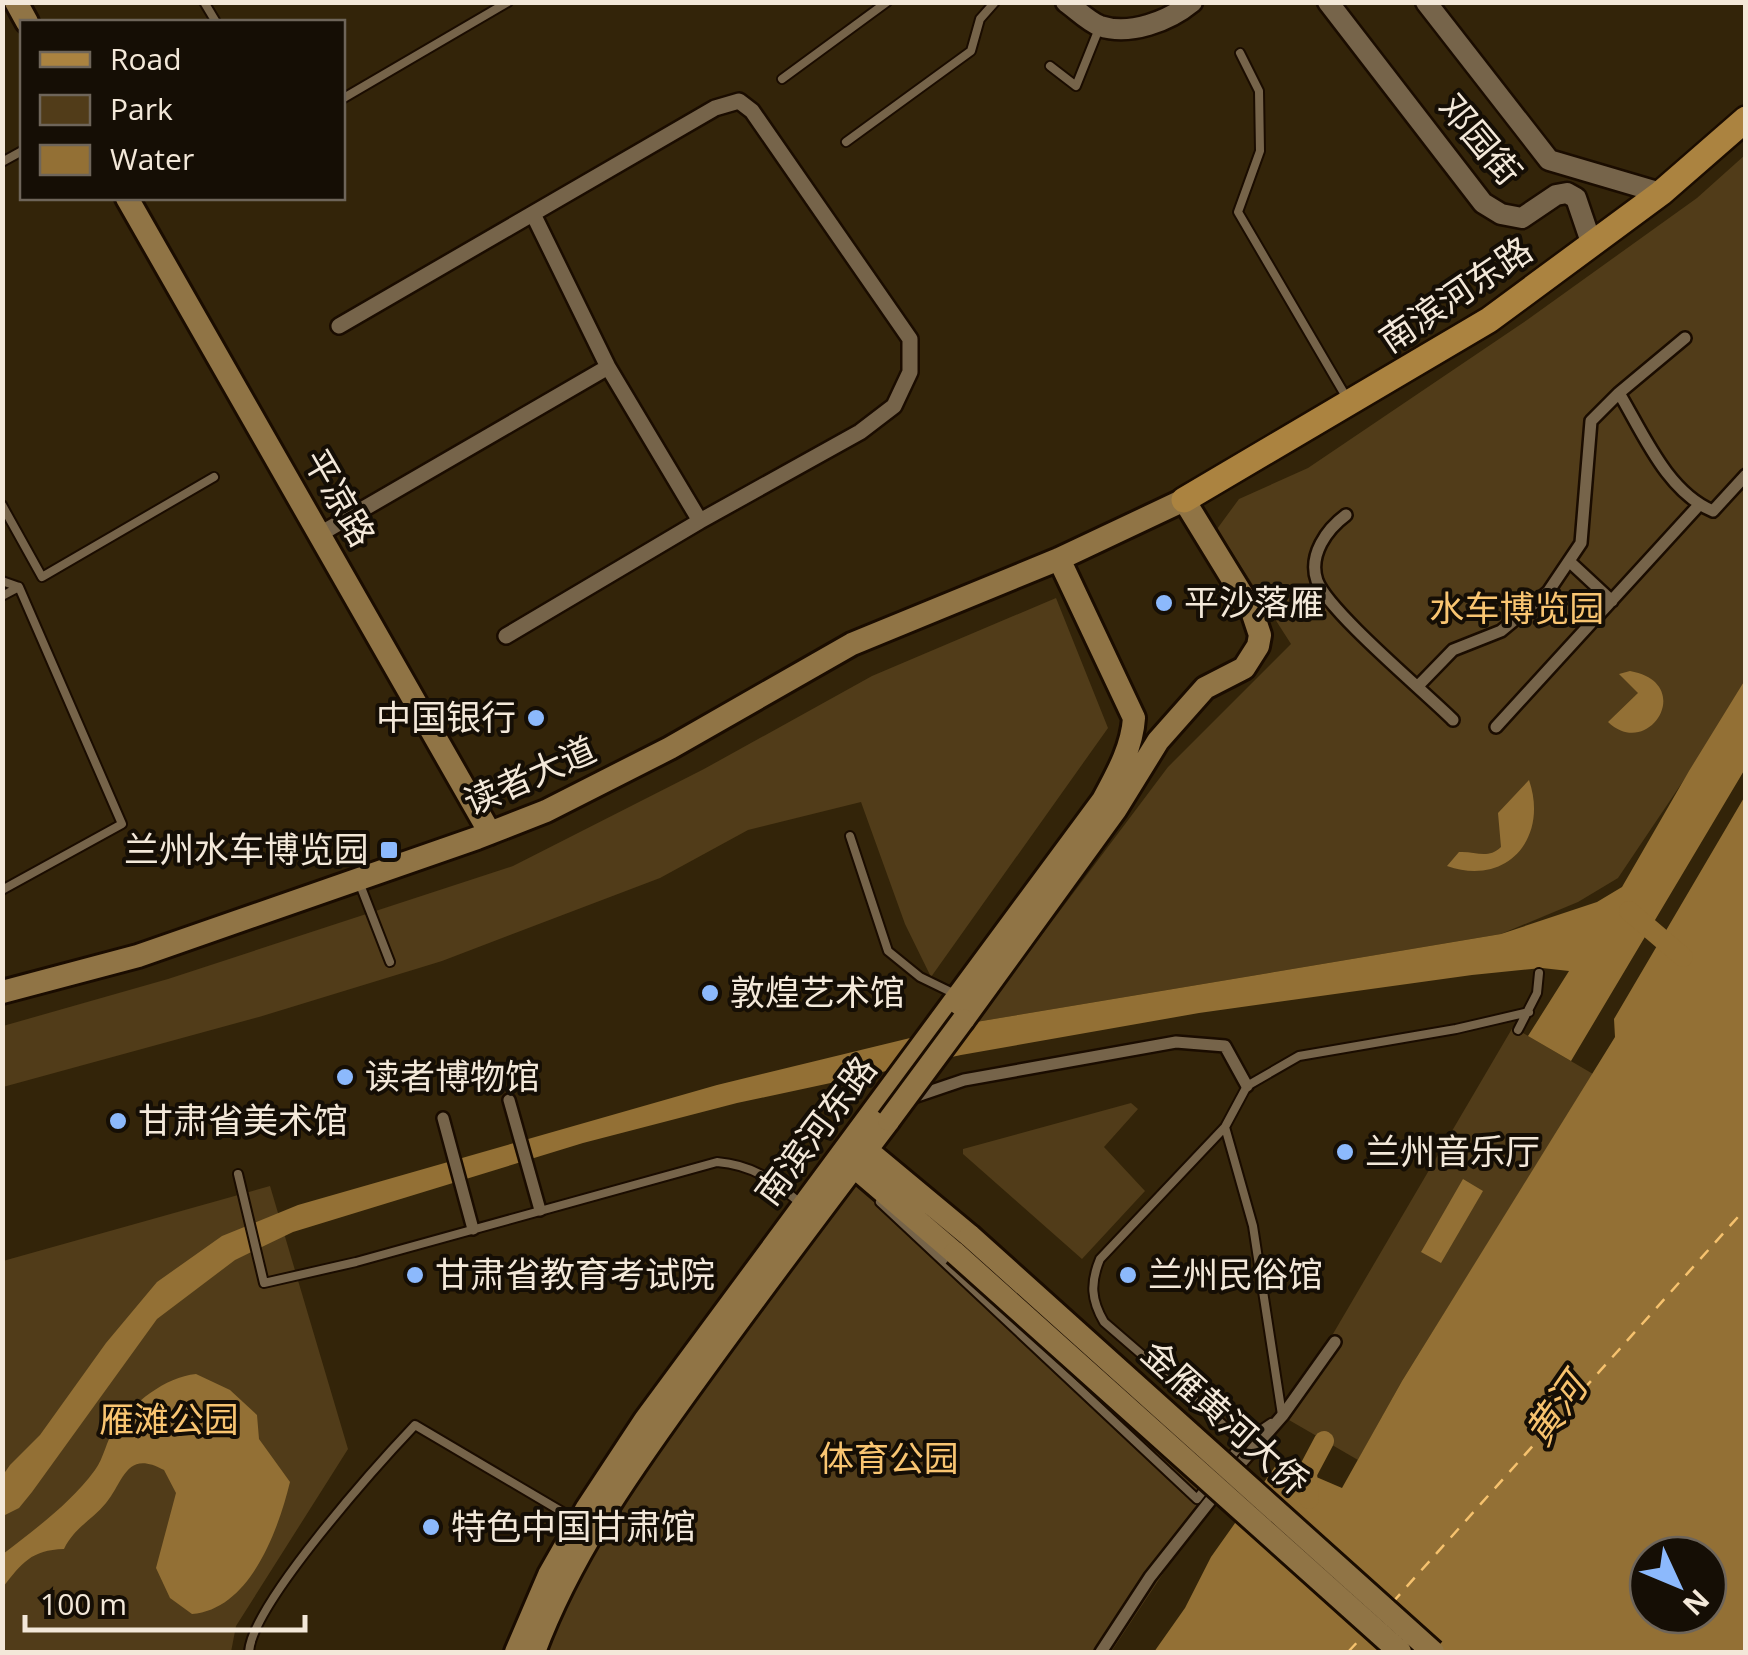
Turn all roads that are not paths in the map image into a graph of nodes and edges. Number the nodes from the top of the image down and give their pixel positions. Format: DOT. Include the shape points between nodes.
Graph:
graph roads {
  1 [pos="508,2"];
  2 [pos="887,2"];
  3 [pos="995,2"];
  4 [pos="1066,2"];
  5 [pos="1192,2"];
  6 [pos="1426,2"];
  7 [pos="1330,4"];
  8 [pos="1100,26"];
  9 [pos="1240,53"];
  10 [pos="1050,66"];
  11 [pos="782,79"];
  12 [pos="345,97"];
  13 [pos="1746,120"];
  14 [pos="846,142"];
  15 [pos="1661,193"];
  16 [pos="128,200"];
  17 [pos="533,214"];
  18 [pos="1592,244"];
  19 [pos="339,326"];
  20 [pos="1685,338"];
  21 [pos="608,367"];
  22 [pos="1619,393"];
  23 [pos="1350,404"];
  24 [pos="1746,475"];
  25 [pos="214,477"];
  26 [pos="1184,500"];
  27 [pos="2,505"];
  28 [pos="1699,506"];
  29 [pos="1346,514"];
  30 [pos="700,520"];
  31 [pos="320,534"];
  32 [pos="1059,558"];
  33 [pos="1570,562"];
  34 [pos="2,581"];
  35 [pos="18,587"];
  36 [pos="2,596"];
  37 [pos="1612,601"];
  38 [pos="506,636"];
  39 [pos="1418,686"];
  40 [pos="1454,720"];
  41 [pos="1496,727"];
  42 [pos="490,833"];
  43 [pos="850,836"];
  44 [pos="359,880"];
  45 [pos="2,890"];
  46 [pos="390,962"];
  47 [pos="1538,974"];
  48 [pos="2,992"];
  49 [pos="957,1009"];
  50 [pos="1529,1012"];
  51 [pos="1518,1030"];
  52 [pos="1247,1086"];
  53 [pos="509,1100"];
  54 [pos="882,1115"];
  55 [pos="443,1118"];
  56 [pos="1225,1127"];
  57 [pos="854,1153"];
  58 [pos="238,1174"];
  59 [pos="804,1206"];
  60 [pos="540,1210"];
  61 [pos="473,1229"];
  62 [pos="962,1245"];
  63 [pos="1335,1342"];
  64 [pos="1283,1415"];
  65 [pos="1243,1442"];
  66 [pos="580,1522"];
  67 [pos="249,1652"];
  68 [pos="516,1652"];
  69 [pos="534,1652"];
  70 [pos="1101,1652"];
  71 [pos="1400,1652"];
  72 [pos="1433,1652"];
  1 -- 12 [label="lane"];
  2 -- 11 [label="lane"];
  3 -- 14 [label="lane" via="980,19 971,52"];
  4 -- 8 [label="street"];
  5 -- 8 [label="street" via="1175,16 1139,28"];
  6 -- 15 [label="street, 邓园街" via="1549,160"];
  7 -- 18 [label="street, 邓园街" via="1483,203 1522,218 1567,193 1576,198"];
  8 -- 10 [label="lane" via="1076,86"];
  9 -- 23 [label="lane" via="1259,91 1260,151 1238,212"];
  13 -- 15 [label="main road, 南滨河东路"];
  15 -- 18 [label="main road, 南滨河东路"];
  16 -- 31 [label="main road, 平凉路"];
  17 -- 19 [label="street"];
  17 -- 21 [label="street"];
  17 -- 30 [label="street" via="714,108 739,102 752,111 910,339 910,372 894,406 860,432"];
  18 -- 23 [label="main road, 南滨河东路" via="1489,320"];
  20 -- 22 [label="street"];
  21 -- 30 [label="street"];
  21 -- 31 [label="street"];
  22 -- 28 [label="street" via="1667,474"];
  22 -- 33 [label="street" via="1591,422 1581,543"];
  23 -- 26 [label="main road, 南滨河东路"];
  24 -- 28 [label="street" via="1713,511"];
  25 -- 27 [label="lane" via="42,576"];
  26 -- 32 [label="main road, 南滨河东路"];
  26 -- 49 [label="main road, 南滨河东路" via="1252,611 1258,646 1244,668 1205,688 1158,741 1116,809"];
  28 -- 37 [label="street"];
  29 -- 39 [label="street" via="1329,527 1317,552 1316,579 1333,605"];
  30 -- 38 [label="street"];
  31 -- 42 [label="main road, 平凉路"];
  32 -- 42 [label="main road, 读者大道" via="852,644 619,776"];
  32 -- 49 [label="main road, 南滨河东路" via="1127,700 1133,734 1103,800"];
  33 -- 37 [label="street"];
  33 -- 39 [label="street" via="1548,592 1501,631 1453,650"];
  34 -- 35 [label="lane"];
  35 -- 36 [label="lane"];
  35 -- 45 [label="lane" via="122,824"];
  37 -- 41 [label="street"];
  39 -- 40 [label="street"];
  42 -- 44 [label="main road, 读者大道"];
  43 -- 49 [label="lane" via="888,950"];
  44 -- 46 [label="lane"];
  44 -- 48 [label="main road, 读者大道" via="138,956"];
  47 -- 50 [label="lane"];
  49 -- 54 [label="main road, 南滨河东路, bridge"];
  50 -- 51 [label="lane"];
  50 -- 52 [label="lane" via="1299,1056"];
  52 -- 54 [label="street" via="1225,1046 1176,1042 964,1080"];
  52 -- 56 [label="lane"];
  53 -- 60 [label="street"];
  54 -- 57 [label="main road, 南滨河东路"];
  55 -- 61 [label="street"];
  56 -- 64 [label="lane" via="1253,1226"];
  56 -- 65 [label="lane" via="1100,1260 1092,1291 1104,1322"];
  57 -- 59 [label="main road, 南滨河东路"];
  57 -- 62 [label="main road"];
  57 -- 65 [label="lane" via="886,1209 1197,1498"];
  57 -- 69 [label="main road, 南滨河东路" via="630,1473 564,1582"];
  58 -- 61 [label="lane" via="264,1282"];
  59 -- 60 [label="lane" via="763,1172 717,1162"];
  59 -- 66 [label="main road, 南滨河东路" via="645,1420"];
  60 -- 61 [label="lane"];
  62 -- 71 [label="main road, 金雁黄河大侨, bridge"];
  62 -- 72 [label="main road, 金雁黄河大侨, bridge"];
  63 -- 64 [label="street"];
  64 -- 65 [label="lane"];
  64 -- 70 [label="street" via="1150,1576"];
  66 -- 67 [label="lane" via="415,1425 354,1491 261,1617"];
  66 -- 68 [label="main road, 南滨河东路"];
}
